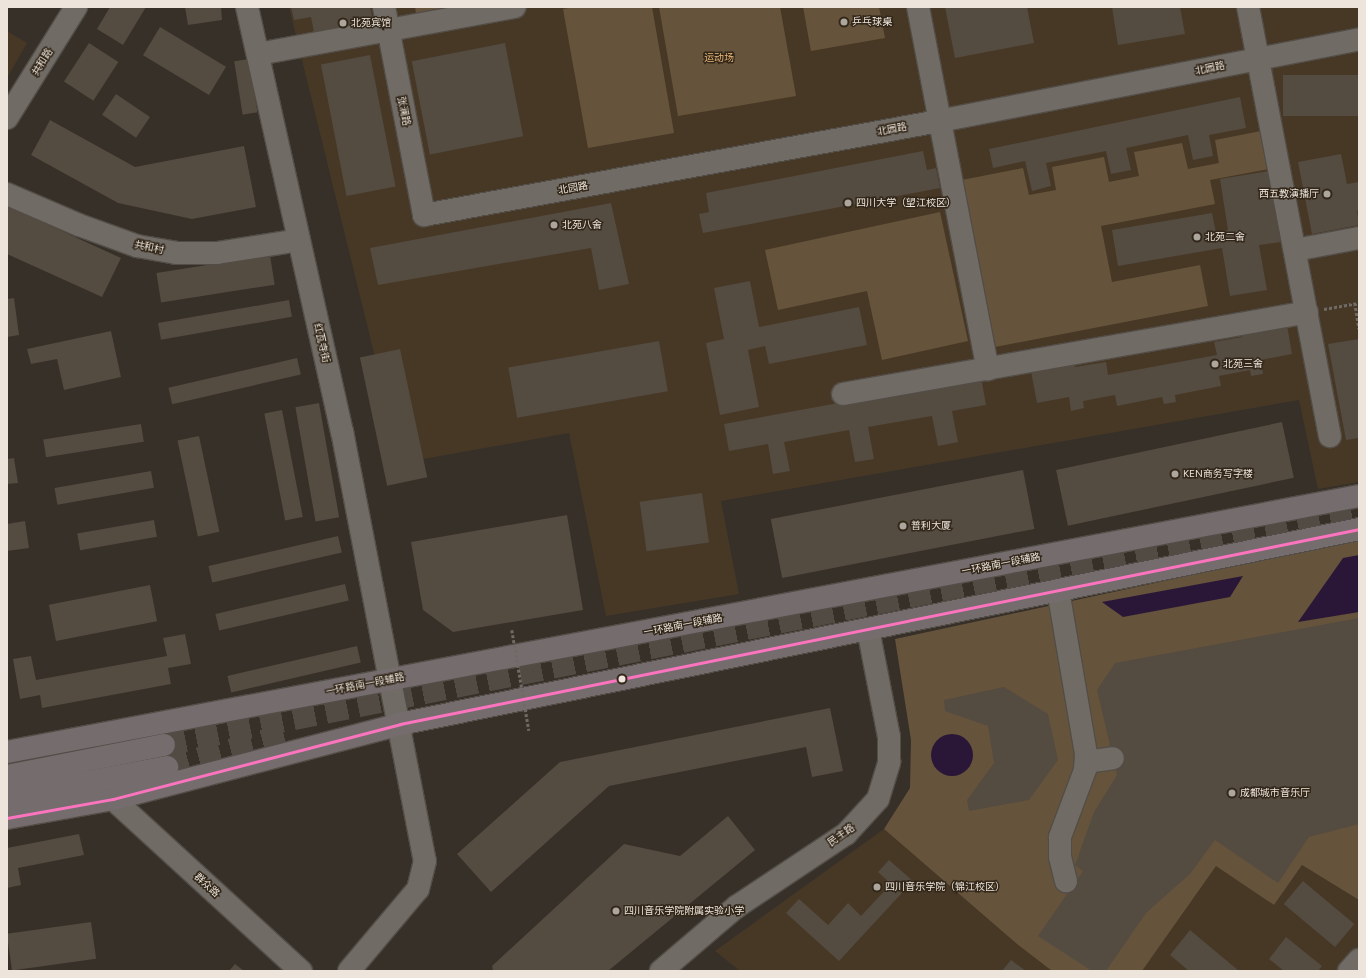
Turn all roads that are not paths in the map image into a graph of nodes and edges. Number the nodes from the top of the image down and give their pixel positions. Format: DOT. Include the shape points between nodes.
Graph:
graph roads {
  1 [pos="76,7"];
  2 [pos="248,7"];
  3 [pos="384,7"];
  4 [pos="515,7"];
  5 [pos="918,7"];
  6 [pos="1248,7"];
  7 [pos="388,30"];
  8 [pos="1359,39"];
  9 [pos="258,54"];
  10 [pos="1259,58"];
  11 [pos="7,118"];
  12 [pos="939,121"];
  13 [pos="7,194"];
  14 [pos="424,215"];
  15 [pos="1359,238"];
  16 [pos="298,240"];
  17 [pos="1296,250"];
  18 [pos="1308,312"];
  19 [pos="988,369"];
  20 [pos="844,394"];
  21 [pos="1330,436"];
  22 [pos="1359,496"];
  23 [pos="1359,529"];
  24 [pos="1058,590"];
  25 [pos="868,629"];
  26 [pos="392,679"];
  27 [pos="400,724"];
  28 [pos="164,745"];
  29 [pos="7,752"];
  30 [pos="1113,758"];
  31 [pos="1086,762"];
  32 [pos="167,767"];
  33 [pos="7,776"];
  34 [pos="7,797"];
  35 [pos="113,799"];
  36 [pos="7,818"];
  37 [pos="1066,881"];
  38 [pos="1359,960"];
  39 [pos="301,971"];
  40 [pos="349,971"];
  41 [pos="661,971"];
  42 [pos="1349,971"];
  1 -- 11 [label="street, 共和路"];
  2 -- 9 [label="street, 红瓦寺街"];
  3 -- 7 [label="street, 张澜路"];
  4 -- 7 [label="street"];
  5 -- 12 [label="street"];
  6 -- 10 [label="street"];
  7 -- 9 [label="street"];
  7 -- 14 [label="street, 张澜路"];
  8 -- 10 [label="street, 北园路"];
  9 -- 16 [label="street, 红瓦寺街"];
  10 -- 12 [label="street, 北园路"];
  10 -- 17 [label="street"];
  12 -- 14 [label="street, 北园路"];
  12 -- 19 [label="street"];
  13 -- 16 [label="street, 共和村" via="79,225 137,246 176,253 218,253"];
  15 -- 17 [label="street"];
  16 -- 26 [label="street, 红瓦寺街" via="342,431"];
  17 -- 18 [label="street"];
  18 -- 19 [label="street"];
  18 -- 21 [label="street"];
  19 -- 20 [label="street"];
  22 -- 26 [label="main road, 一环路南一段辅路"];
  23 -- 24 [label="main road"];
  24 -- 25 [label="main road"];
  24 -- 31 [label="street"];
  25 -- 27 [label="main road"];
  25 -- 41 [label="street, 民主路" via="889,737 889,762 878,800 846,834 736,907"];
  26 -- 27 [label="street, 红瓦寺街"];
  26 -- 29 [label="main road, 一环路南一段辅路"];
  27 -- 35 [label="main road"];
  27 -- 40 [label="street, 红瓦寺街" via="425,861 418,889"];
  28 -- 33 [label="main road"];
  30 -- 31 [label="street"];
  31 -- 37 [label="street" via="1060,837 1060,857"];
  32 -- 34 [label="main road"];
  35 -- 36 [label="main road"];
  35 -- 39 [label="street, 群众路"];
  38 -- 42 [label="street"];
}
